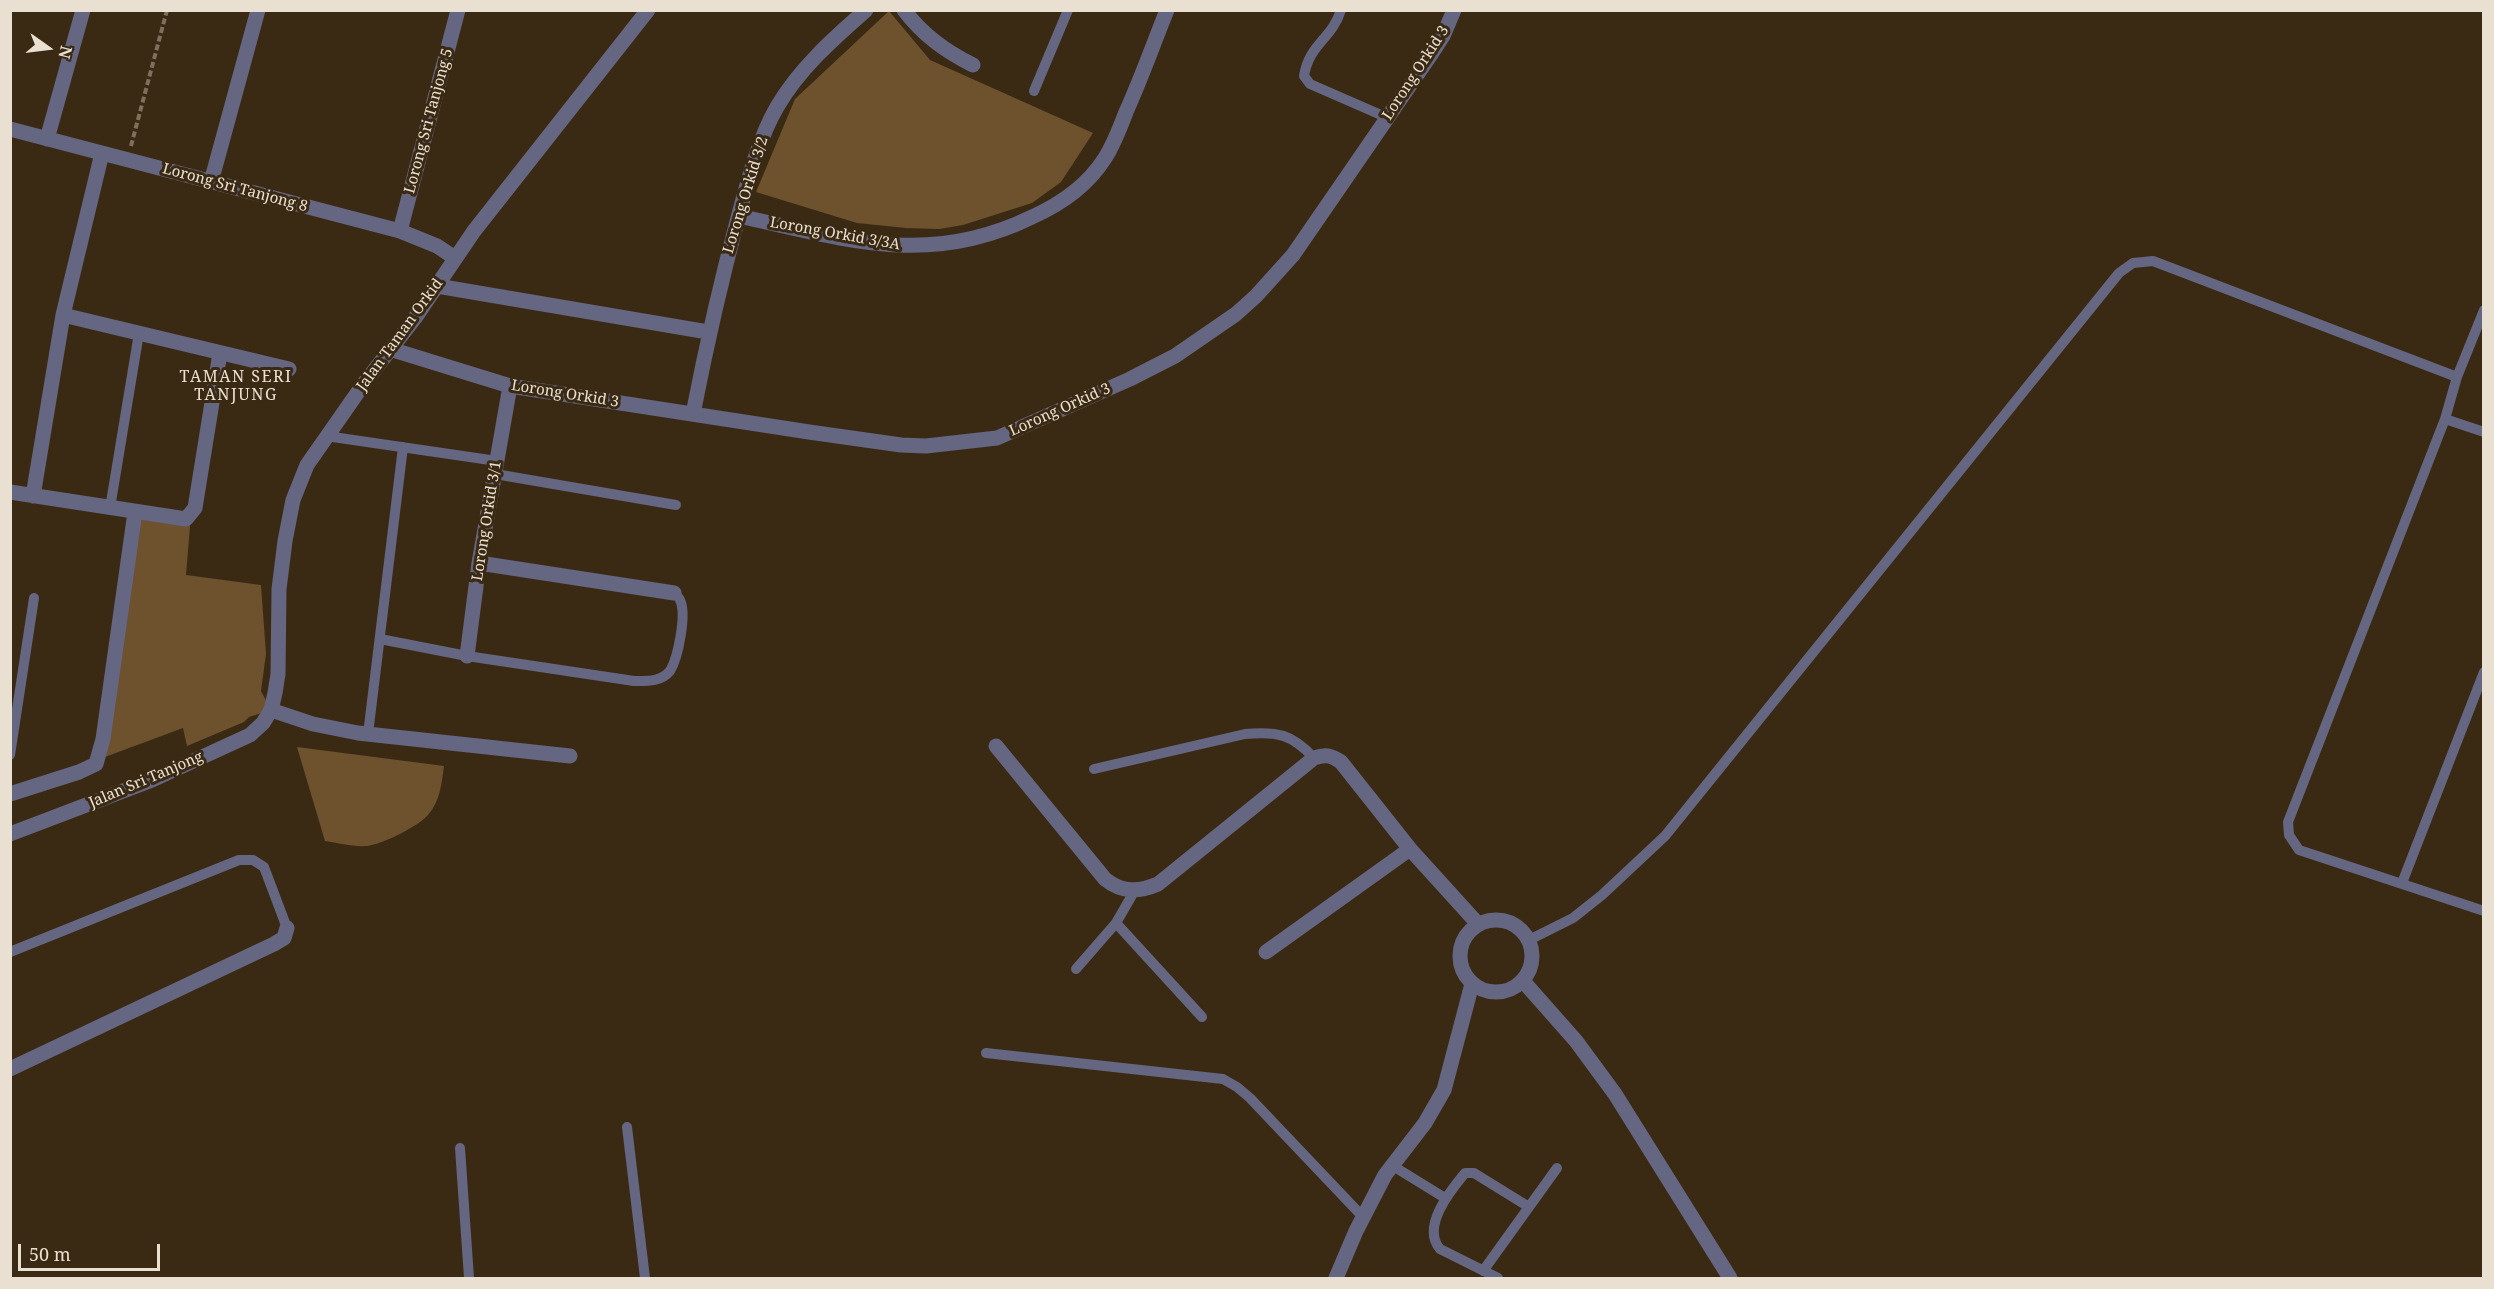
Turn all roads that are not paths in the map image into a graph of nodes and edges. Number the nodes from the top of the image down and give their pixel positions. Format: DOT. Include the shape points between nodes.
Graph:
graph roads {
  1 [pos="83,10"];
  2 [pos="258,10"];
  3 [pos="648,10"];
  4 [pos="866,10"];
  5 [pos="904,10"];
  6 [pos="1068,10"];
  7 [pos="1167,10"];
  8 [pos="1341,10"];
  9 [pos="1454,10"];
  10 [pos="454,11"];
  11 [pos="973,65"];
  12 [pos="1034,91"];
  13 [pos="1388,118"];
  14 [pos="10,129"];
  15 [pos="47,139"];
  16 [pos="102,153"];
  17 [pos="211,182"];
  18 [pos="738,216"];
  19 [pos="400,231"];
  20 [pos="455,258"];
  21 [pos="437,286"];
  22 [pos="2484,310"];
  23 [pos="63,315"];
  24 [pos="708,332"];
  25 [pos="139,333"];
  26 [pos="2478,338"];
  27 [pos="390,350"];
  28 [pos="220,353"];
  29 [pos="289,369"];
  30 [pos="2457,377"];
  31 [pos="510,386"];
  32 [pos="693,414"];
  33 [pos="2445,419"];
  34 [pos="2484,432"];
  35 [pos="326,436"];
  36 [pos="403,447"];
  37 [pos="496,468"];
  38 [pos="10,492"];
  39 [pos="33,496"];
  40 [pos="676,505"];
  41 [pos="110,508"];
  42 [pos="135,512"];
  43 [pos="479,563"];
  44 [pos="674,593"];
  45 [pos="34,598"];
  46 [pos="380,639"];
  47 [pos="467,656"];
  48 [pos="2484,672"];
  49 [pos="271,710"];
  50 [pos="368,734"];
  51 [pos="996,746"];
  52 [pos="10,755"];
  53 [pos="570,756"];
  54 [pos="1314,758"];
  55 [pos="1094,769"];
  56 [pos="10,794"];
  57 [pos="10,834"];
  58 [pos="1410,849"];
  59 [pos="2402,883"];
  60 [pos="1135,890"];
  61 [pos="2484,911"];
  62 [pos="1116,923"];
  63 [pos="1478,924"];
  64 [pos="287,928"];
  65 [pos="1529,940"];
  66 [pos="10,952"];
  67 [pos="1266,952"];
  68 [pos="1076,969"];
  69 [pos="1522,981"];
  70 [pos="1472,984"];
  71 [pos="1202,1017"];
  72 [pos="986,1053"];
  73 [pos="10,1070"];
  74 [pos="627,1127"];
  75 [pos="460,1148"];
  76 [pos="1393,1166"];
  77 [pos="1557,1168"];
  78 [pos="1445,1198"];
  79 [pos="1529,1207"];
  80 [pos="1363,1217"];
  81 [pos="1482,1271"];
  82 [pos="470,1278"];
  83 [pos="645,1278"];
  84 [pos="1336,1278"];
  85 [pos="1497,1278"];
  86 [pos="1730,1278"];
  1 -- 15 [label="street"];
  2 -- 17 [label="street"];
  3 -- 20 [label="street, Jalan Taman Orkid"];
  4 -- 18 [label="street, Lorong Orkid 3/2" via="818,55 777,106 759,145"];
  5 -- 11 [label="street" via="928,37"];
  6 -- 12 [label="lane"];
  7 -- 18 [label="street, Lorong Orkid 3/3A" via="1106,157 1085,183 1054,207 1003,231 969,241 911,247 870,243"];
  8 -- 13 [label="lane" via="1329,34 1314,47 1304,76 1310,84"];
  9 -- 13 [label="street, Lorong Orkid 3" via="1443,36"];
  10 -- 19 [label="street, Lorong Sri Tanjong 5"];
  13 -- 32 [label="street, Lorong Orkid 3" via="1277,276 1236,314 1175,356 1130,380 1013,432 983,440 926,446"];
  14 -- 15 [label="street, Lorong Sri Tanjong 8"];
  15 -- 16 [label="street, Lorong Sri Tanjong 8"];
  16 -- 17 [label="street, Lorong Sri Tanjong 8"];
  16 -- 23 [label="street"];
  17 -- 19 [label="street, Lorong Sri Tanjong 8"];
  18 -- 24 [label="street, Lorong Orkid 3/2"];
  19 -- 20 [label="street, Lorong Sri Tanjong 8"];
  20 -- 21 [label="street, Jalan Taman Orkid"];
  21 -- 24 [label="street"];
  21 -- 27 [label="street, Jalan Taman Orkid"];
  22 -- 26 [label="lane"];
  23 -- 25 [label="street"];
  23 -- 39 [label="street"];
  24 -- 32 [label="street, Lorong Orkid 3/2"];
  25 -- 28 [label="street"];
  25 -- 41 [label="lane"];
  26 -- 30 [label="lane"];
  27 -- 31 [label="street, Lorong Orkid 3"];
  27 -- 35 [label="street, Jalan Taman Orkid"];
  28 -- 29 [label="street"];
  28 -- 42 [label="street" via="195,508 186,519"];
  30 -- 33 [label="lane"];
  30 -- 65 [label="lane" via="2153,261 2133,263 2119,273 2012,404 1665,836 1573,918"];
  31 -- 32 [label="street, Lorong Orkid 3"];
  31 -- 37 [label="street, Lorong Orkid 3/1"];
  33 -- 34 [label="lane"];
  33 -- 59 [label="lane" via="2288,822 2289,835 2299,850"];
  35 -- 36 [label="lane"];
  35 -- 49 [label="street, Jalan Taman Orkid" via="307,465 293,500 279,589 278,674"];
  36 -- 37 [label="lane"];
  36 -- 46 [label="lane"];
  37 -- 40 [label="lane"];
  37 -- 43 [label="street, Lorong Orkid 3/1"];
  38 -- 39 [label="street"];
  39 -- 41 [label="street"];
  41 -- 42 [label="street"];
  42 -- 56 [label="street" via="103,739 96,764"];
  43 -- 44 [label="street"];
  43 -- 47 [label="street, Lorong Orkid 3/1"];
  44 -- 47 [label="lane" via="682,608 681,634 669,672 654,681"];
  45 -- 52 [label="lane"];
  46 -- 47 [label="lane"];
  46 -- 50 [label="lane"];
  48 -- 59 [label="lane"];
  49 -- 50 [label="street" via="313,724"];
  49 -- 57 [label="street, Jalan Sri Tanjong" via="250,735 152,780"];
  50 -- 53 [label="street"];
  51 -- 60 [label="street" via="1105,879 1115,887"];
  54 -- 55 [label="lane" via="1300,742 1270,732 1245,734"];
  54 -- 58 [label="street" via="1324,755 1341,762"];
  54 -- 60 [label="street" via="1158,884"];
  58 -- 63 [label="street"];
  58 -- 67 [label="street"];
  59 -- 61 [label="lane"];
  60 -- 62 [label="lane"];
  62 -- 68 [label="lane"];
  62 -- 71 [label="lane"];
  63 -- 65 [label="street" via="1489,920 1512,923"];
  63 -- 70 [label="street" via="1462,941 1459,953 1460,964"];
  64 -- 66 [label="lane" via="264,867 253,860 239,860"];
  64 -- 73 [label="street" via="284,938 274,944"];
  65 -- 69 [label="street" via="1532,962"];
  69 -- 70 [label="street" via="1498,993"];
  69 -- 86 [label="street" via="1576,1041 1615,1094"];
  70 -- 76 [label="street" via="1444,1090"];
  72 -- 80 [label="lane" via="1223,1079 1250,1098"];
  74 -- 83 [label="lane"];
  75 -- 82 [label="lane"];
  76 -- 78 [label="lane"];
  76 -- 80 [label="street"];
  77 -- 79 [label="lane"];
  78 -- 79 [label="lane" via="1465,1173 1474,1173"];
  78 -- 81 [label="lane" via="1433,1231 1434,1242"];
  79 -- 81 [label="lane"];
  80 -- 84 [label="street"];
  81 -- 85 [label="lane"];
}
